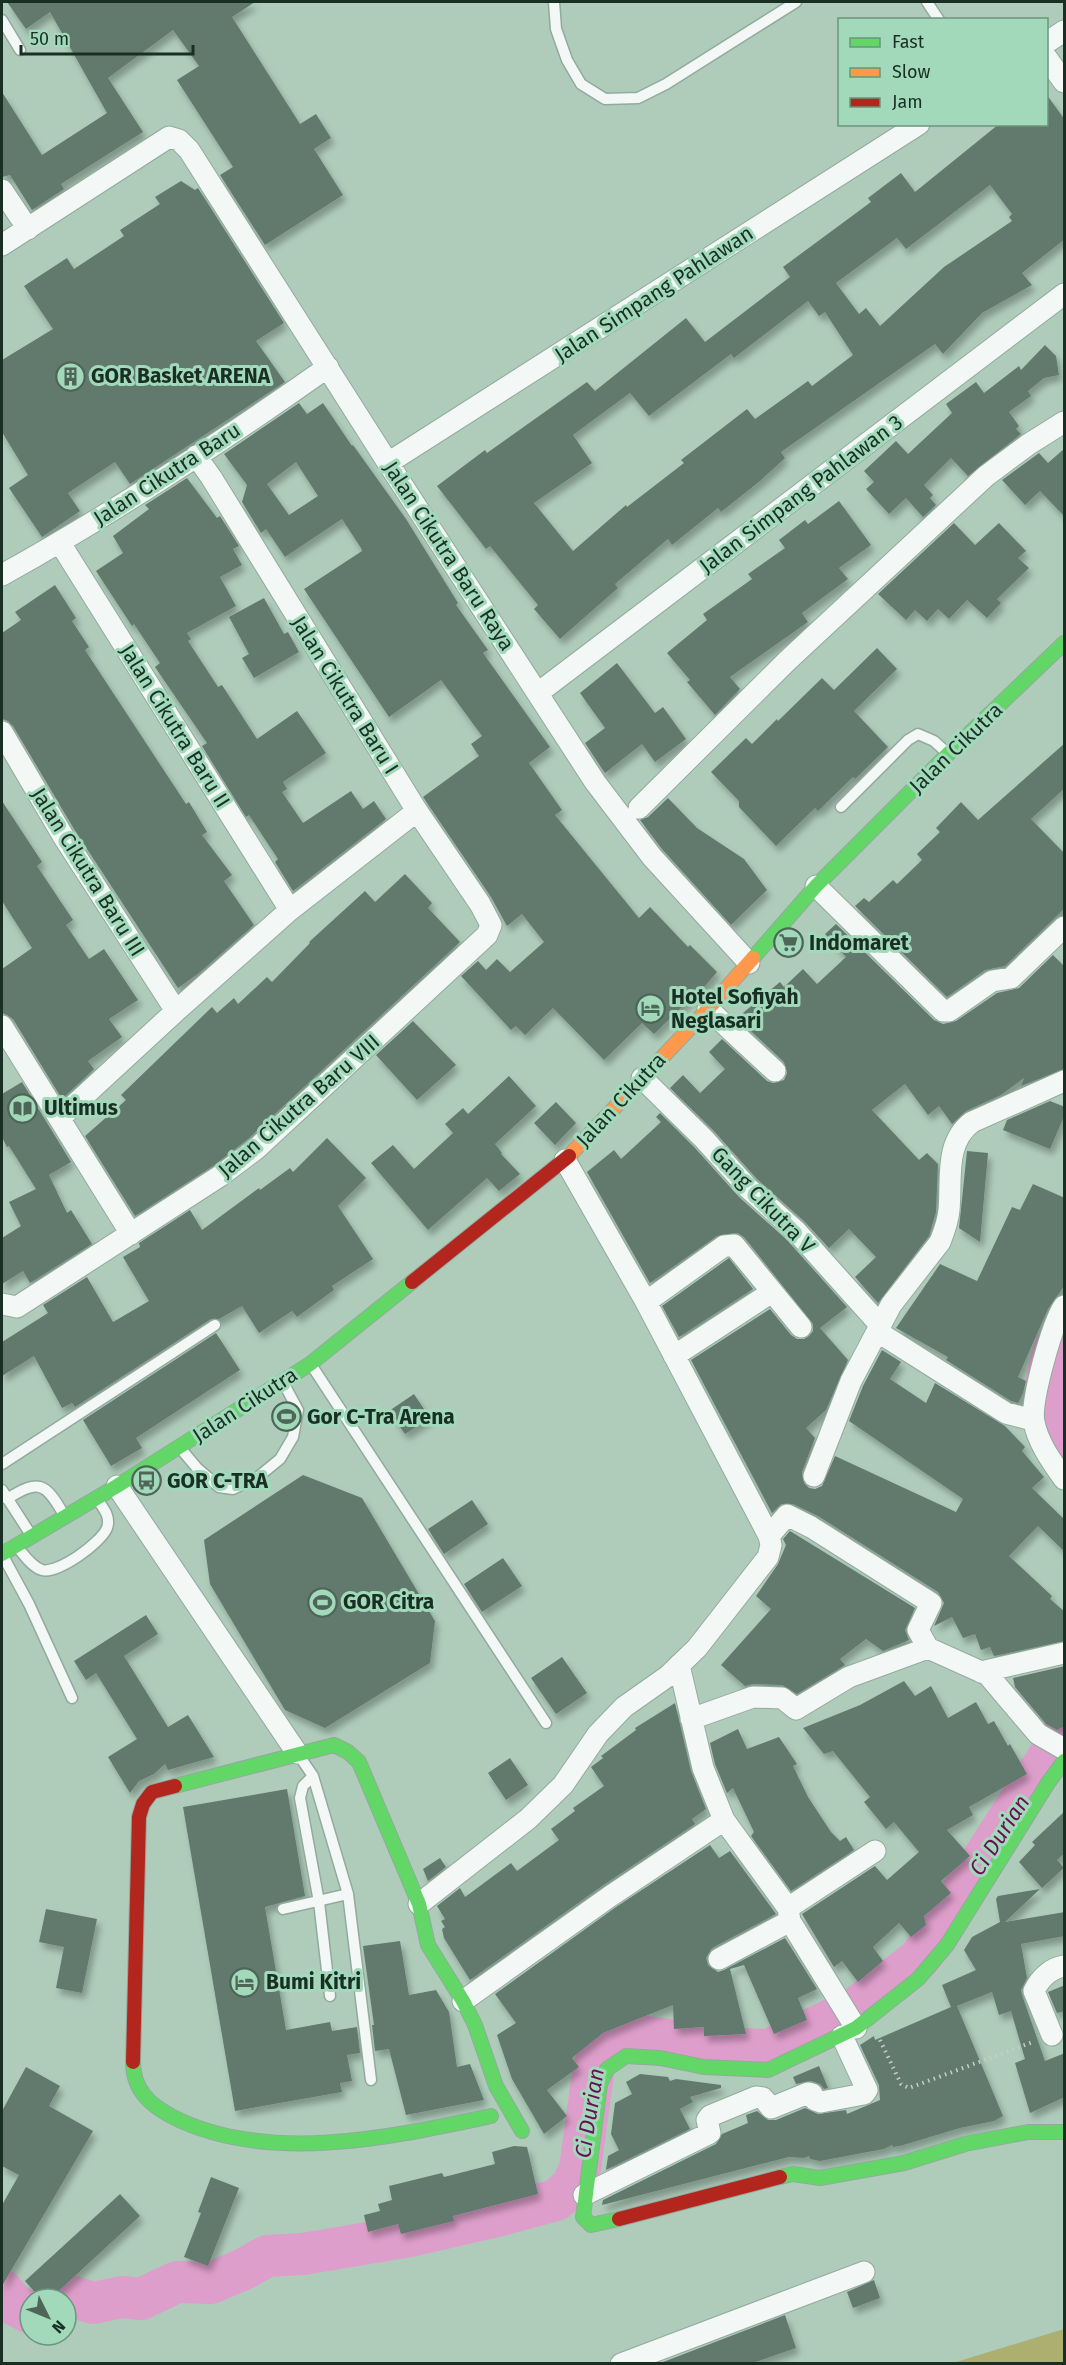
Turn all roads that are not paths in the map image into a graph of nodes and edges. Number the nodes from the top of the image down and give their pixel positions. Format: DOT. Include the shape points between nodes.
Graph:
graph roads {
  1 [pos="554,2"];
  2 [pos="796,2"];
  3 [pos="927,2"];
  4 [pos="938,18"];
  5 [pos="2,20"];
  6 [pos="1065,32"];
  7 [pos="1048,42"];
  8 [pos="20,50"];
  9 [pos="1048,58"];
  10 [pos="1065,81"];
  11 [pos="916,126"];
  12 [pos="2,190"];
  13 [pos="28,229"];
  14 [pos="2,245"];
  15 [pos="1065,294"];
  16 [pos="328,368"];
  17 [pos="1065,422"];
  18 [pos="196,456"];
  19 [pos="388,463"];
  20 [pos="60,543"];
  21 [pos="2,575"];
  22 [pos="1065,643"];
  23 [pos="538,693"];
  24 [pos="2,732"];
  25 [pos="948,754"];
  26 [pos="841,807"];
  27 [pos="639,808"];
  28 [pos="417,811"];
  29 [pos="816,886"];
  30 [pos="290,910"];
  31 [pos="1065,927"];
  32 [pos="487,935"];
  33 [pos="749,963"];
  34 [pos="708,1009"];
  35 [pos="176,1011"];
  36 [pos="2,1026"];
  37 [pos="775,1071"];
  38 [pos="642,1078"];
  39 [pos="1065,1081"];
  40 [pos="60,1118"];
  41 [pos="565,1160"];
  42 [pos="131,1234"];
  43 [pos="772,1292"];
  44 [pos="646,1302"];
  45 [pos="2,1304"];
  46 [pos="1065,1306"];
  47 [pos="215,1324"];
  48 [pos="801,1327"];
  49 [pos="879,1329"];
  50 [pos="674,1356"];
  51 [pos="310,1364"];
  52 [pos="283,1381"];
  53 [pos="1033,1420"];
  54 [pos="180,1447"];
  55 [pos="2,1464"];
  56 [pos="814,1476"];
  57 [pos="1065,1479"];
  58 [pos="117,1486"];
  59 [pos="4,1495"];
  60 [pos="96,1498"];
  61 [pos="65,1517"];
  62 [pos="32,1536"];
  63 [pos="769,1536"];
  64 [pos="16,1545"];
  65 [pos="2,1554"];
  66 [pos="928,1648"];
  67 [pos="1065,1653"];
  68 [pos="679,1665"];
  69 [pos="981,1671"];
  70 [pos="72,1698"];
  71 [pos="691,1719"];
  72 [pos="546,1723"];
  73 [pos="1063,1752"];
  74 [pos="297,1754"];
  75 [pos="313,1776"];
  76 [pos="724,1820"];
  77 [pos="875,1851"];
  78 [pos="348,1894"];
  79 [pos="319,1902"];
  80 [pos="419,1904"];
  81 [pos="283,1909"];
  82 [pos="789,1915"];
  83 [pos="719,1959"];
  84 [pos="1065,1965"];
  85 [pos="330,1996"];
  86 [pos="463,2001"];
  87 [pos="855,2026"];
  88 [pos="1052,2035"];
  89 [pos="371,2080"];
  90 [pos="491,2116"];
  91 [pos="522,2131"];
  92 [pos="1065,2132"];
  93 [pos="584,2195"];
  94 [pos="864,2272"];
  95 [pos="621,2364"];
  1 -- 2 [label="lane" via="556,29 567,60 581,84 604,99 638,98 666,84"];
  3 -- 4 [label="lane"];
  5 -- 8 [label="lane"];
  6 -- 7 [label="street"];
  9 -- 10 [label="street"];
  11 -- 19 [label="street, Jalan Simpang Pahlawan"];
  12 -- 13 [label="street"];
  13 -- 14 [label="street"];
  13 -- 16 [label="street, Jalan Cikutra Baru Raya" via="169,137 179,140"];
  15 -- 23 [label="street, Jalan Simpang Pahlawan 3"];
  16 -- 18 [label="street, Jalan Cikutra Baru"];
  16 -- 19 [label="street, Jalan Cikutra Baru Raya"];
  17 -- 27 [label="street" via="986,476 787,661"];
  18 -- 20 [label="street, Jalan Cikutra Baru"];
  18 -- 28 [label="street, Jalan Cikutra Baru I"];
  19 -- 23 [label="street, Jalan Cikutra Baru Raya"];
  20 -- 21 [label="street, Jalan Cikutra Baru"];
  20 -- 30 [label="street, Jalan Cikutra Baru II"];
  22 -- 25 [label="street, Jalan Cikutra"];
  23 -- 33 [label="street, Jalan Cikutra Baru Raya" via="621,819"];
  24 -- 35 [label="street, Jalan Cikutra Baru III" via="63,836"];
  25 -- 26 [label="lane" via="934,741 918,734"];
  25 -- 29 [label="street, Jalan Cikutra"];
  28 -- 30 [label="street"];
  28 -- 32 [label="street, Jalan Cikutra Baru I" via="488,916"];
  29 -- 31 [label="street" via="943,1011 949,1011 992,981 1011,978"];
  29 -- 33 [label="street, Jalan Cikutra"];
  30 -- 35 [label="street"];
  32 -- 42 [label="street, Jalan Cikutra Baru VIII" via="256,1149"];
  33 -- 34 [label="street, Jalan Cikutra"];
  34 -- 37 [label="street"];
  34 -- 38 [label="street, Jalan Cikutra"];
  35 -- 40 [label="street"];
  36 -- 40 [label="street"];
  38 -- 41 [label="street, Jalan Cikutra"];
  38 -- 49 [label="street, Gang Cikutra V" via="748,1188 796,1231"];
  39 -- 49 [label="street" via="962,1130 951,1160 949,1212 940,1242 891,1305"];
  40 -- 42 [label="street"];
  41 -- 44 [label="street"];
  41 -- 51 [label="street, Jalan Cikutra"];
  42 -- 45 [label="street, Jalan Cikutra Baru VIII" via="17,1307"];
  43 -- 44 [label="street" via="731,1244"];
  43 -- 48 [label="street"];
  43 -- 50 [label="street"];
  44 -- 50 [label="street"];
  46 -- 53 [label="street" via="1049,1341"];
  47 -- 55 [label="lane"];
  49 -- 53 [label="street, Gang Cikutra V" via="1006,1413"];
  49 -- 56 [label="street" via="851,1381"];
  50 -- 63 [label="street"];
  51 -- 52 [label="street, Jalan Cikutra"];
  51 -- 72 [label="lane"];
  52 -- 54 [label="street, Jalan Cikutra"];
  52 -- 54 [label="lane" via="298,1410 293,1437 280,1459 258,1477 233,1490 219,1487"];
  53 -- 57 [label="street"];
  54 -- 58 [label="street, Jalan Cikutra"];
  58 -- 60 [label="street, Jalan Cikutra"];
  58 -- 74 [label="street"];
  59 -- 61 [label="lane" via="39,1485 46,1488"];
  59 -- 62 [label="lane"];
  60 -- 61 [label="street, Jalan Cikutra"];
  60 -- 64 [label="lane" via="108,1515 107,1528 99,1541 57,1569 41,1570"];
  61 -- 62 [label="street, Jalan Cikutra"];
  62 -- 64 [label="street, Jalan Cikutra"];
  63 -- 66 [label="street" via="787,1515 930,1603 918,1630"];
  63 -- 68 [label="street" via="768,1557 697,1648"];
  64 -- 65 [label="street, Jalan Cikutra"];
  65 -- 70 [label="lane"];
  66 -- 69 [label="street"];
  66 -- 71 [label="street" via="849,1677 796,1709 782,1698 753,1697"];
  67 -- 69 [label="street"];
  68 -- 71 [label="street"];
  68 -- 80 [label="street" via="624,1707 598,1734 563,1785 528,1819"];
  69 -- 73 [label="street" via="1038,1734"];
  71 -- 76 [label="street" via="703,1768"];
  73 -- 87 [label="street" via="1048,1784 947,1945 918,1978"];
  74 -- 75 [label="lane"];
  74 -- 80 [label="street" via="334,1745 359,1762"];
  74 -- 90 [label="street" via="152,1792 144,1800 139,1811 137,1846 133,2077 145,2097 161,2111 190,2125 260,2142 295,2145 397,2136"];
  75 -- 78 [label="lane"];
  75 -- 79 [label="lane" via="303,1786 300,1798"];
  76 -- 82 [label="street"];
  76 -- 86 [label="street"];
  77 -- 82 [label="street"];
  78 -- 79 [label="lane"];
  78 -- 89 [label="lane"];
  79 -- 81 [label="lane"];
  79 -- 85 [label="lane"];
  80 -- 86 [label="street" via="428,1945"];
  82 -- 83 [label="street"];
  82 -- 87 [label="street"];
  84 -- 88 [label="street" via="1039,1981 1034,1991"];
  86 -- 91 [label="street" via="496,2086"];
  87 -- 93 [label="street" via="768,2070 704,2067 627,2056 607,2069 600,2084"];
  87 -- 93 [label="street" via="867,2090 864,2094 821,2102 808,2093 771,2108 763,2098 756,2097 710,2116 710,2133"];
  92 -- 93 [label="street" via="1028,2132 965,2144 903,2163 820,2178 793,2174 591,2225 583,2217"];
  94 -- 95 [label="street"];
}
